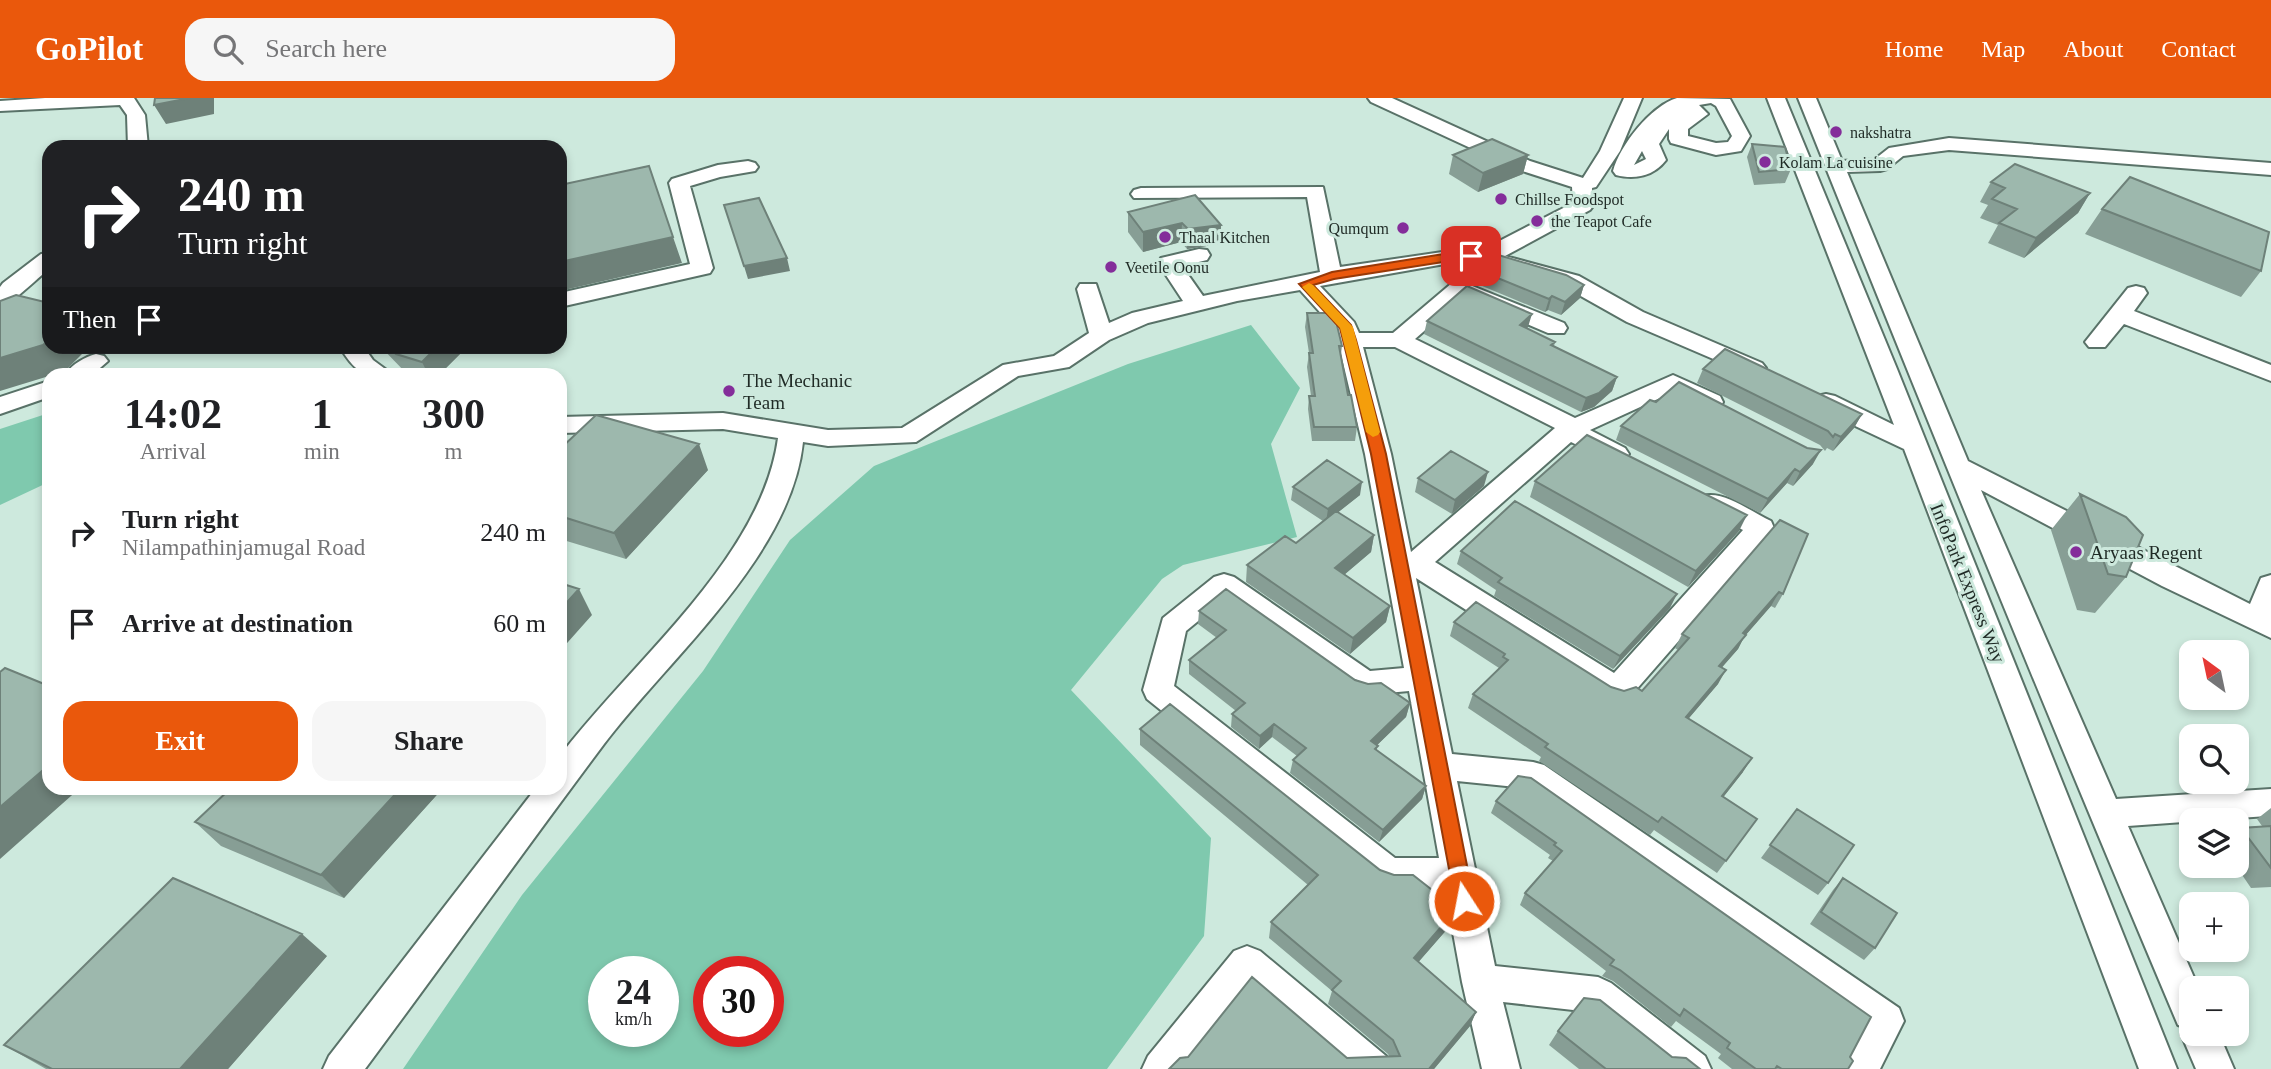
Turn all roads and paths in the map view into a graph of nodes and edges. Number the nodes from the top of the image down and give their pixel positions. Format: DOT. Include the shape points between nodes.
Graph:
graph roads {
  1 [pos="1377,98"];
  2 [pos="1633,98"];
  3 [pos="1709,98"];
  4 [pos="1716,98"];
  5 [pos="1776,98"];
  6 [pos="1807,98"];
  7 [pos="0,106"];
  8 [pos="138,140"];
  9 [pos="1612,145"];
  10 [pos="1634,148"];
  11 [pos="1930,148"];
  12 [pos="748,167"];
  13 [pos="1835,167"];
  14 [pos="2271,169"];
  15 [pos="2271,179"];
  16 [pos="1582,184"];
  17 [pos="1141,194"];
  18 [pos="1199,255"];
  19 [pos="1486,257"];
  20 [pos="42,264"];
  21 [pos="1319,279"];
  22 [pos="1088,289"];
  23 [pos="2136,293"];
  24 [pos="567,298"];
  25 [pos="0,302"];
  26 [pos="1197,304"];
  27 [pos="2120,314"];
  28 [pos="1556,328"];
  29 [pos="1101,335"];
  30 [pos="1350,340"];
  31 [pos="1399,340"];
  32 [pos="2097,342"];
  33 [pos="355,354"];
  34 [pos="370,368"];
  35 [pos="2271,374"];
  36 [pos="1776,378"];
  37 [pos="1801,390"];
  38 [pos="42,391"];
  39 [pos="0,406"];
  40 [pos="1736,415"];
  41 [pos="567,425"];
  42 [pos="1572,429"];
  43 [pos="792,432"];
  44 [pos="1912,443"];
  45 [pos="1641,467"];
  46 [pos="1959,467"];
  47 [pos="1689,491"];
  48 [pos="1408,569"];
  49 [pos="2271,586"];
  50 [pos="2265,625"];
  51 [pos="1421,678"];
  52 [pos="1438,766"];
  53 [pos="567,771"];
  54 [pos="550,795"];
  55 [pos="2267,802"];
  56 [pos="2105,814"];
  57 [pos="1459,874"];
  58 [pos="1480,982"];
  59 [pos="2179,984"];
  60 [pos="2205,1046"];
  61 [pos="342,1069"];
  62 [pos="1161,1069"];
  63 [pos="1373,1069"];
  64 [pos="1501,1069"];
  65 [pos="1692,1069"];
  66 [pos="1860,1069"];
  67 [pos="2158,1069"];
  68 [pos="2215,1069"];
  1 -- 16 [label="street" via="1523,165"];
  2 -- 9 [label="street"];
  3 -- 10 [label="street" via="1662,110"];
  4 -- 10 [label="street" via="1724,103 1741,136 1734,147 1717,149 1678,139 1679,127 1699,114 1681,108 1648,144 1656,160 1636,173 1623,171"];
  5 -- 44 [label="street, InfoPark Express Way"];
  6 -- 13 [label="street, InfoPark Express Way"];
  7 -- 8 [label="street" via="126,99 136,115"];
  9 -- 10 [label="street"];
  9 -- 16 [label="street" via="1589,183"];
  11 -- 13 [label="street" via="1896,152 1880,165"];
  11 -- 14 [label="street" via="1949,144"];
  11 -- 15 [label="street" via="1955,155"];
  12 -- 24 [label="street" via="680,183 702,268"];
  13 -- 46 [label="street, InfoPark Express Way"];
  16 -- 19 [label="street" via="1583,206"];
  17 -- 21 [label="street" via="1316,191 1327,263"];
  18 -- 26 [label="street" via="1169,263"];
  19 -- 21 [label="street" via="1456,256"];
  19 -- 36 [label="street" via="1571,281 1634,317"];
  20 -- 25 [label="street"];
  21 -- 26 [label="street"];
  21 -- 30 [label="street"];
  22 -- 29 [label="street"];
  23 -- 27 [label="street"];
  26 -- 29 [label="street" via="1140,318"];
  27 -- 32 [label="street"];
  27 -- 35 [label="street"];
  28 -- 31 [label="street" via="1460,288"];
  29 -- 43 [label="street" via="1061,362 1011,370 907,436 828,438"];
  30 -- 31 [label="street"];
  30 -- 48 [label="street"];
  31 -- 42 [label="street"];
  33 -- 34 [label="street"];
  37 -- 44 [label="street"];
  38 -- 39 [label="street"];
  40 -- 42 [label="street" via="1674,383"];
  41 -- 43 [label="street" via="723,421"];
  42 -- 45 [label="street"];
  42 -- 48 [label="street" via="1509,499"];
  43 -- 53 [label="street" via="787,465 753,537 702,609"];
  44 -- 67 [label="street, InfoPark Express Way"];
  46 -- 50 [label="street"];
  46 -- 56 [label="street, InfoPark Express Way"];
  47 -- 48 [label="street" via="1761,528 1681,598 1617,690"];
  48 -- 51 [label="street"];
  49 -- 50 [label="street"];
  51 -- 52 [label="street"];
  51 -- 57 [label="street" via="1365,682 1224,584 1173,626 1158,690 1389,873"];
  52 -- 57 [label="street"];
  52 -- 66 [label="street" via="1533,775 1886,1021"];
  54 -- 61 [label="street"];
  55 -- 56 [label="street"];
  56 -- 59 [label="street, InfoPark Express Way"];
  57 -- 58 [label="street"];
  58 -- 64 [label="street"];
  58 -- 65 [label="street" via="1598,995"];
  60 -- 68 [label="street"];
  62 -- 63 [label="street" via="1247,962"];
}
